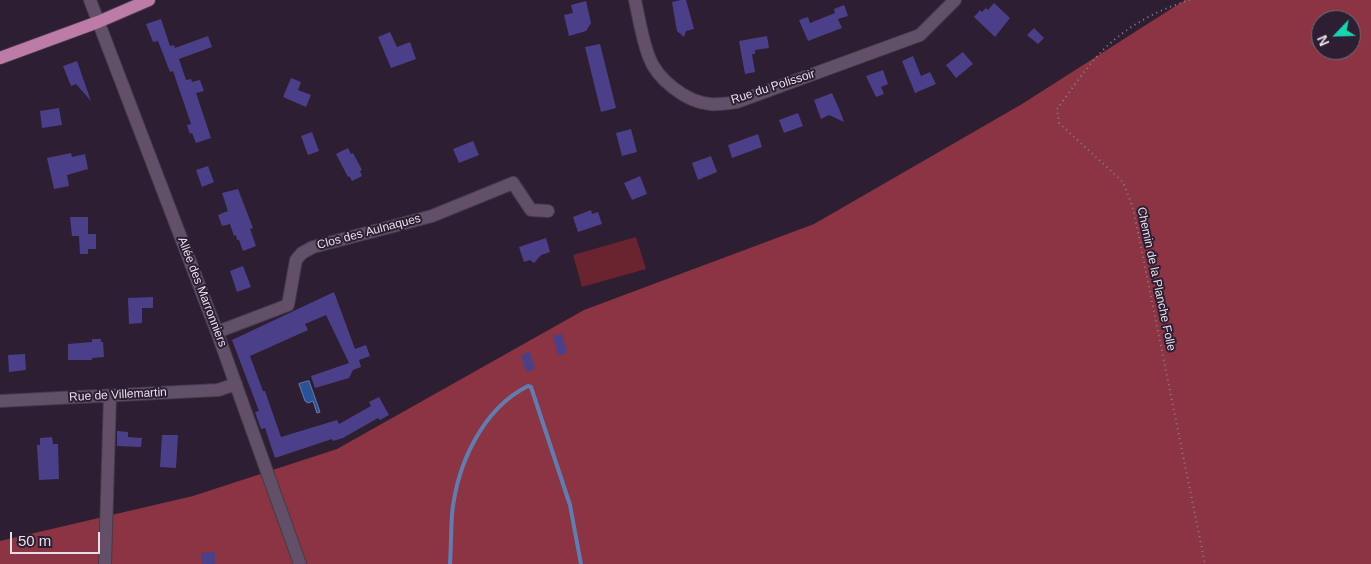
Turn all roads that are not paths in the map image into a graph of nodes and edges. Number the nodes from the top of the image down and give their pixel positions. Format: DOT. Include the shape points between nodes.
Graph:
graph roads {
  1 [pos="90,0"];
  2 [pos="149,0"];
  3 [pos="635,0"];
  4 [pos="955,0"];
  5 [pos="98,22"];
  6 [pos="0,58"];
  7 [pos="548,211"];
  8 [pos="217,332"];
  9 [pos="236,384"];
  10 [pos="110,396"];
  11 [pos="0,401"];
  12 [pos="105,564"];
  13 [pos="300,564"];
  1 -- 5 [label="street, Allée des Marronniers"];
  2 -- 5 [label="main road"];
  3 -- 4 [label="street, Rue du Polissoir" via="649,58 664,80 676,91 711,104 738,102 920,35"];
  5 -- 6 [label="main road"];
  5 -- 8 [label="street, Allée des Marronniers"];
  7 -- 8 [label="street, Clos des Aulnaques" via="531,210 513,183 432,216 313,247 296,260 288,305"];
  8 -- 9 [label="street, Allée des Marronniers"];
  9 -- 10 [label="street, Rue de Villemartin" via="218,390"];
  9 -- 13 [label="street, Allée des Marronniers"];
  10 -- 11 [label="street, Rue de Villemartin"];
  10 -- 12 [label="street"];
}
